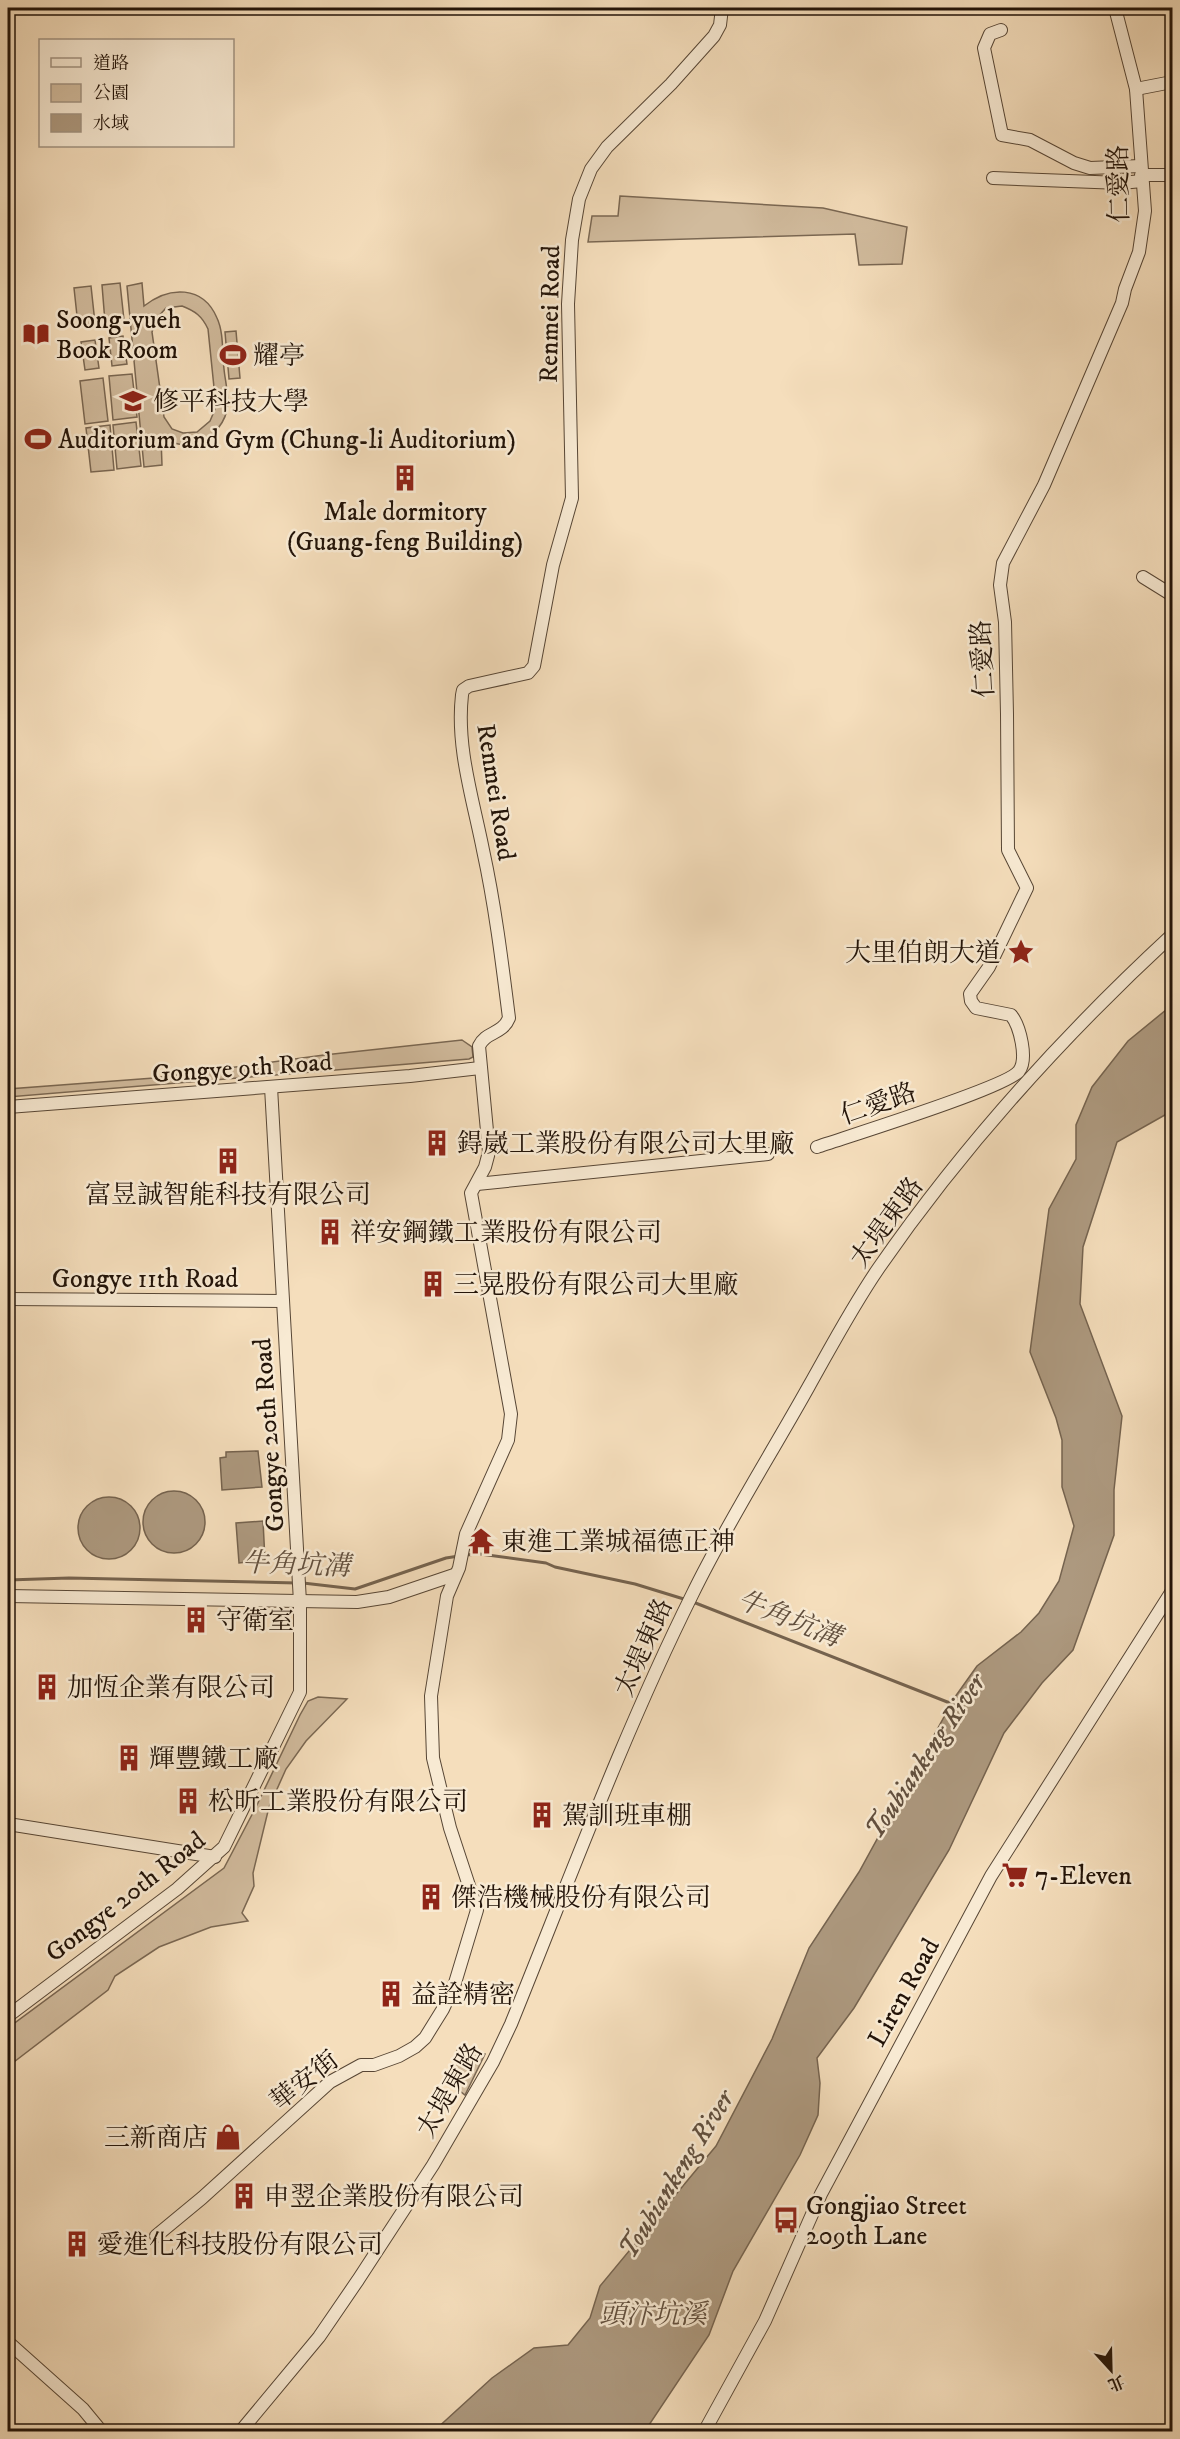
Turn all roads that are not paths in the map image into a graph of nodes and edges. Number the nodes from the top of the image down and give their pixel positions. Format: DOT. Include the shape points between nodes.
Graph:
graph roads {
  1 [pos="723,8"];
  2 [pos="1115,8"];
  3 [pos="1001,30"];
  4 [pos="1173,82"];
  5 [pos="1136,89"];
  6 [pos="1141,174"];
  7 [pos="1173,175"];
  8 [pos="993,178"];
  9 [pos="1143,577"];
  10 [pos="1173,595"];
  11 [pos="1173,935"];
  12 [pos="480,1068"];
  13 [pos="271,1087"];
  14 [pos="8,1107"];
  15 [pos="817,1147"];
  16 [pos="768,1154"];
  17 [pos="477,1184"];
  18 [pos="8,1299"];
  19 [pos="282,1300"];
  20 [pos="462,1550"];
  21 [pos="456,1572"];
  22 [pos="1173,1591"];
  23 [pos="8,1596"];
  24 [pos="300,1599"];
  25 [pos="8,1824"];
  26 [pos="215,1857"];
  27 [pos="8,2016"];
  28 [pos="156,2236"];
  29 [pos="8,2342"];
  30 [pos="102,2432"];
  31 [pos="240,2432"];
  32 [pos="704,2432"];
  1 -- 12 [label="street, Renmei Road" via="714,36 650,106 616,136 591,169 579,199 568,304 572,498 553,565 534,666 528,673 463,690 467,780 484,851 509,1018 504,1029 480,1042"];
  2 -- 5 [label="street, 仁愛路"];
  3 -- 6 [label="street" via="990,34 984,48 1002,135 1030,140 1090,168"];
  4 -- 5 [label="street"];
  5 -- 6 [label="street, 仁愛路"];
  6 -- 7 [label="street"];
  6 -- 8 [label="street" via="1121,183"];
  6 -- 15 [label="street, 仁愛路" via="1145,211 1142,232 1122,303 1044,485 1003,563 1000,585 1005,622 1008,850 1027,888 989,967 970,994 976,1008 1011,1015 1016,1021 1023,1061 1009,1079"];
  9 -- 10 [label="street"];
  11 -- 31 [label="street, 太堤東路" via="1134,970 949,1173 890,1253 822,1360 692,1594 493,2062 433,2165 358,2280 318,2337"];
  12 -- 13 [label="street, Gongye 9th Road"];
  12 -- 17 [label="street, Renmei Road" via="489,1152"];
  13 -- 14 [label="street, Gongye 9th Road"];
  13 -- 19 [label="street, Gongye 20th Road"];
  16 -- 17 [label="street"];
  17 -- 20 [label="street, Renmei Road" via="471,1193 512,1426"];
  18 -- 19 [label="street, Gongye 11th Road"];
  19 -- 24 [label="street, Gongye 20th Road"];
  20 -- 21 [label="street, 華安街"];
  21 -- 24 [label="street" via="374,1600"];
  21 -- 28 [label="street, 華安街" via="447,1596 434,1666 431,1735 450,1828 477,1910 443,2010 415,2047 382,2062 361,2065 330,2082"];
  22 -- 32 [label="street, Liren Road" via="991,1876 820,2193 765,2320"];
  23 -- 24 [label="street"];
  24 -- 26 [label="street, Gongye 20th Road" via="300,1692 229,1838"];
  25 -- 26 [label="street"];
  26 -- 27 [label="street, Gongye 20th Road"];
  29 -- 30 [label="street" via="83,2409"];
}
